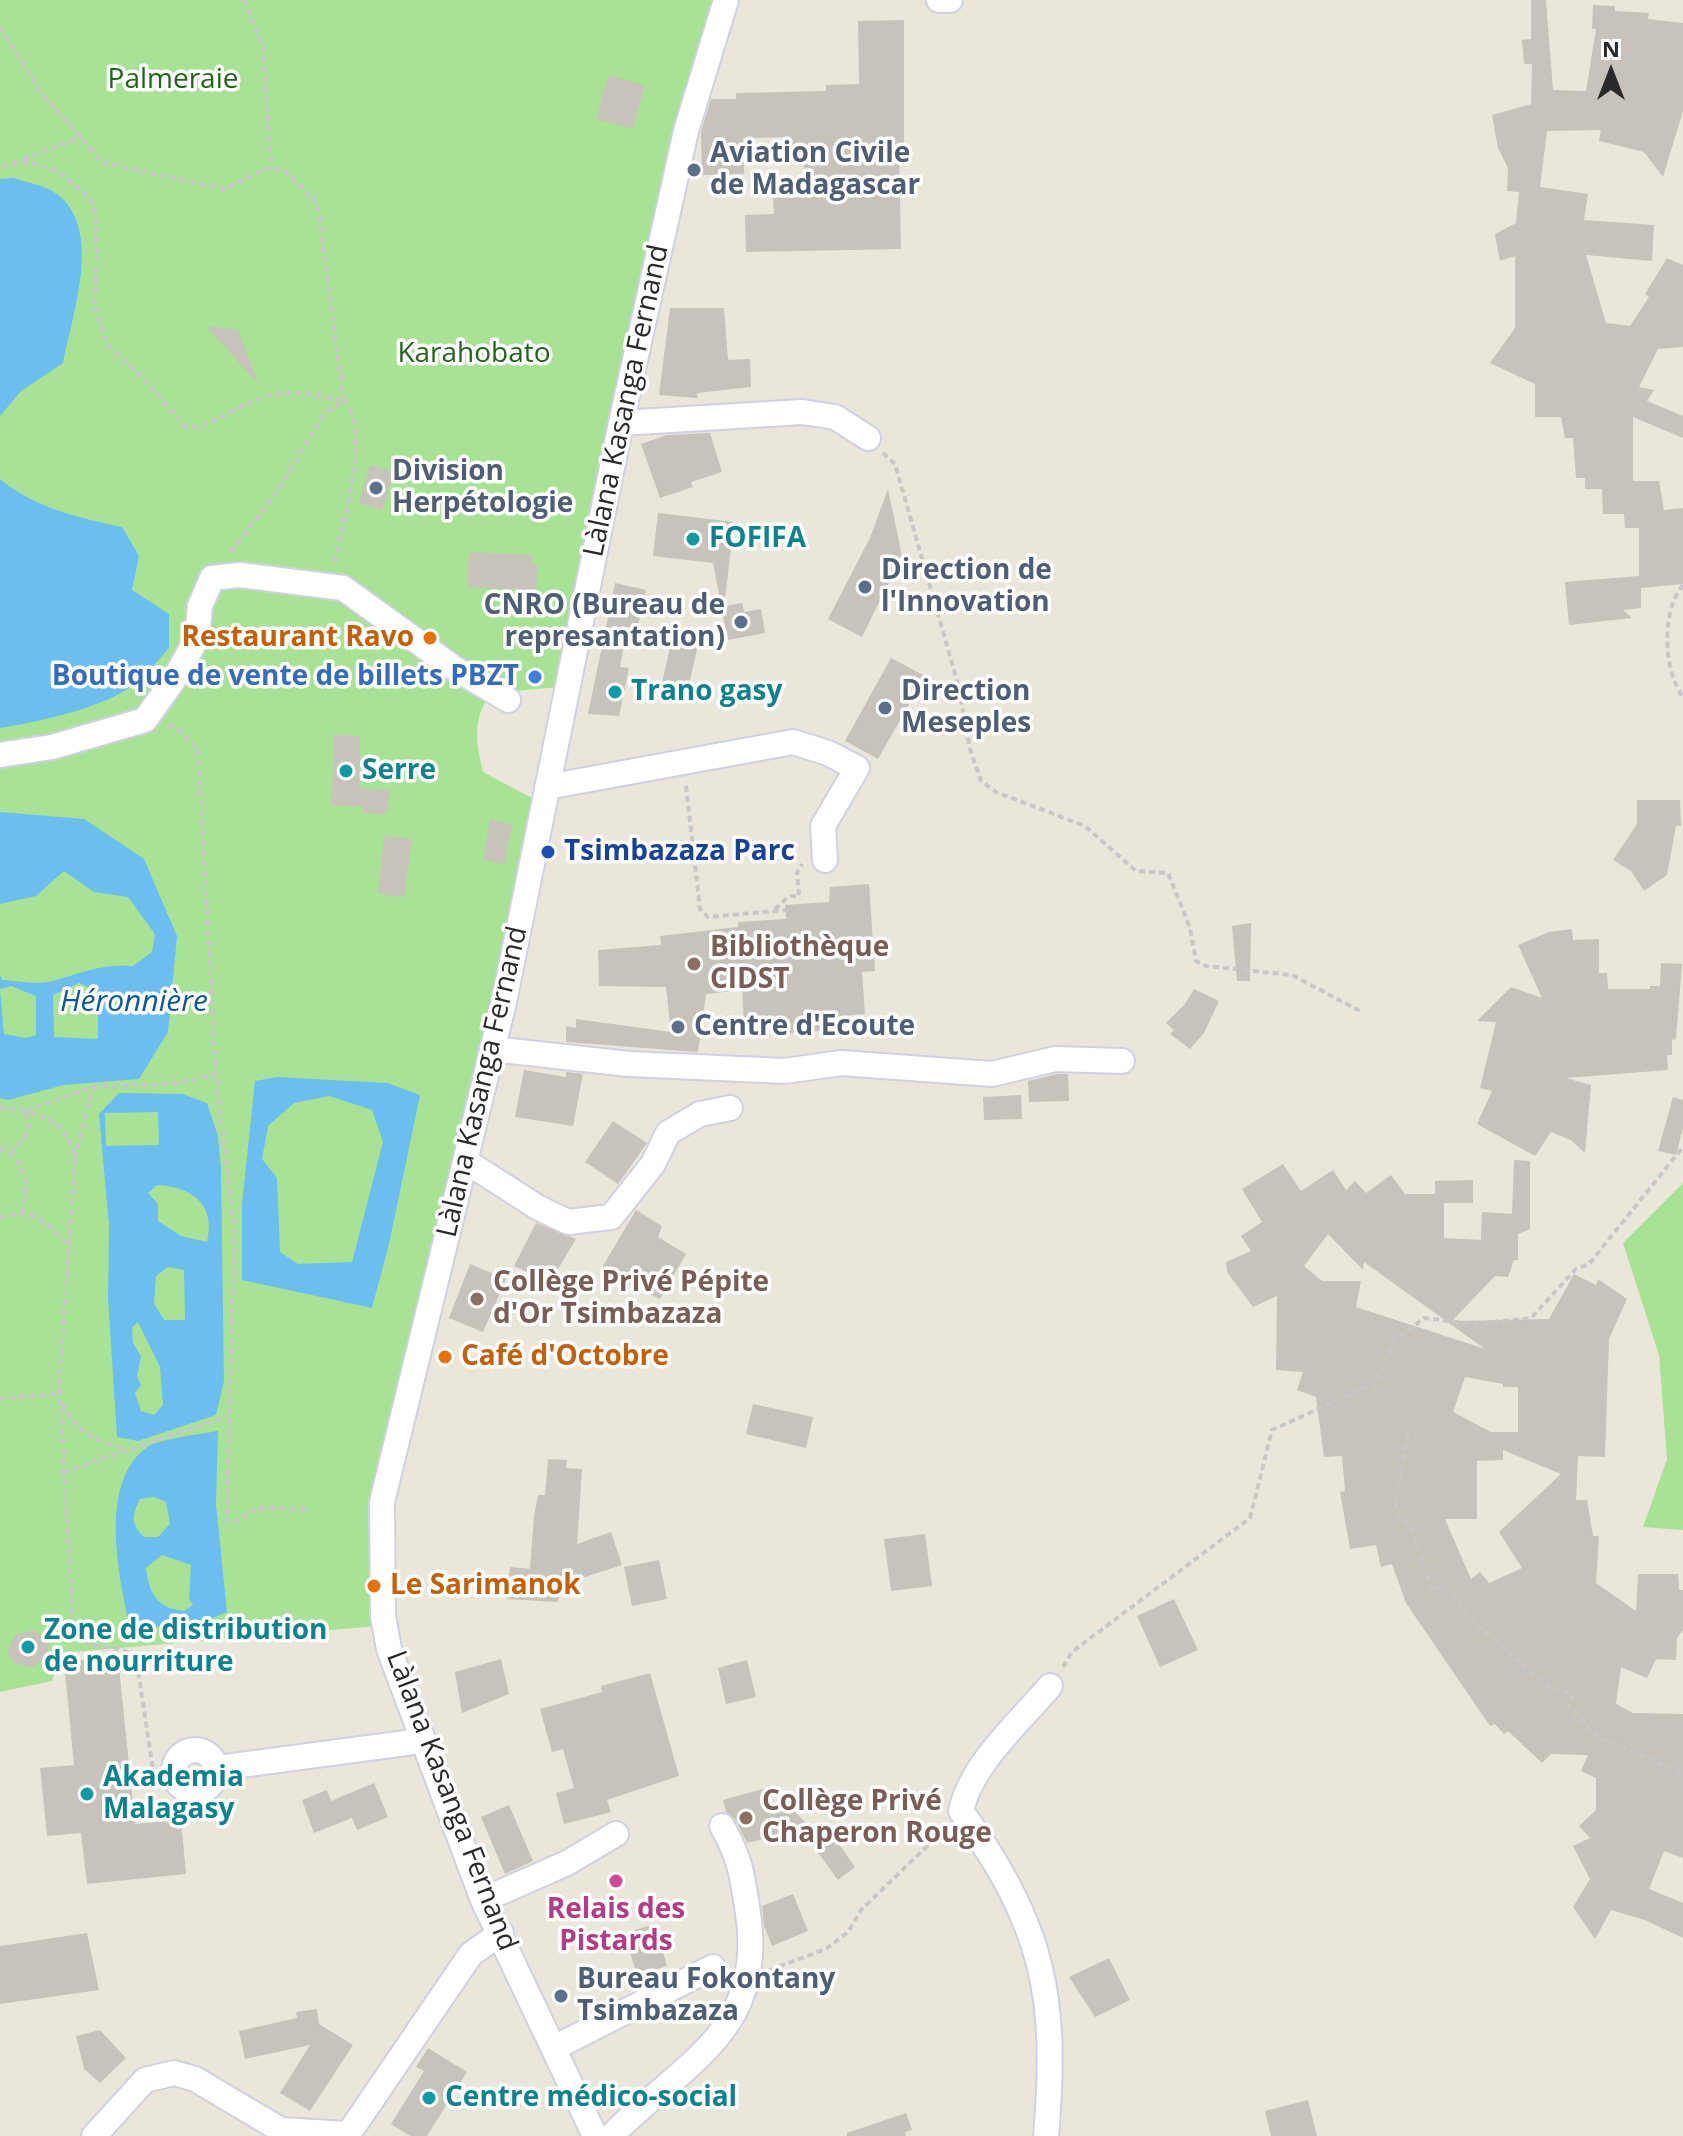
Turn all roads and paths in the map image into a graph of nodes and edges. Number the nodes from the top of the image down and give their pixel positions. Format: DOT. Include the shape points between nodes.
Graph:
graph roads {
  1 [pos="244,0"];
  2 [pos="726,0"];
  3 [pos="939,0"];
  4 [pos="950,0"];
  5 [pos="0,27"];
  6 [pos="82,137"];
  7 [pos="21,160"];
  8 [pos="0,167"];
  9 [pos="271,167"];
  10 [pos="344,401"];
  11 [pos="621,423"];
  12 [pos="868,438"];
  13 [pos="212,578"];
  14 [pos="329,585"];
  15 [pos="1683,585"];
  16 [pos="1683,697"];
  17 [pos="508,700"];
  18 [pos="145,720"];
  19 [pos="0,755"];
  20 [pos="683,760"];
  21 [pos="547,787"];
  22 [pos="825,860"];
  23 [pos="786,910"];
  24 [pos="773,911"];
  25 [pos="1360,1011"];
  26 [pos="492,1049"];
  27 [pos="1122,1061"];
  28 [pos="216,1075"];
  29 [pos="93,1087"];
  30 [pos="0,1107"];
  31 [pos="730,1108"];
  32 [pos="25,1111"];
  33 [pos="1683,1147"];
  34 [pos="0,1148"];
  35 [pos="10,1153"];
  36 [pos="75,1158"];
  37 [pos="467,1162"];
  38 [pos="22,1213"];
  39 [pos="0,1217"];
  40 [pos="69,1246"];
  41 [pos="60,1394"];
  42 [pos="0,1398"];
  43 [pos="61,1402"];
  44 [pos="228,1416"];
  45 [pos="1408,1434"];
  46 [pos="127,1450"];
  47 [pos="64,1472"];
  48 [pos="308,1509"];
  49 [pos="1050,1686"];
  50 [pos="421,1741"];
  51 [pos="1683,1770"];
  52 [pos="174,1775"];
  53 [pos="961,1811"];
  54 [pos="722,1826"];
  55 [pos="616,1834"];
  56 [pos="483,1900"];
  57 [pos="501,1933"];
  58 [pos="713,1967"];
  59 [pos="747,1981"];
  60 [pos="554,2048"];
  61 [pos="348,2135"];
  62 [pos="94,2136"];
  63 [pos="595,2136"];
  64 [pos="611,2136"];
  65 [pos="1046,2136"];
  1 -- 9 [label="path" via="263,48"];
  2 -- 11 [label="street, Làlana Kasanga Fernand" via="686,131"];
  3 -- 4 [label="street"];
  5 -- 6 [label="path" via="41,93"];
  6 -- 7 [label="path"];
  6 -- 9 [label="path" via="103,163 224,189"];
  7 -- 8 [label="path"];
  7 -- 10 [label="path" via="66,175 94,204 94,301 106,344 185,427 197,427 258,398 320,395"];
  9 -- 10 [label="path" via="286,172 317,203"];
  10 -- 13 [label="path" via="324,414 279,489"];
  10 -- 14 [label="path" via="353,411 356,462"];
  11 -- 12 [label="street" via="802,412 835,417"];
  11 -- 21 [label="street, Làlana Kasanga Fernand"];
  12 -- 25 [label="path" via="895,464 981,781 996,792 1085,826 1136,871 1168,873 1190,928 1196,961 1292,975"];
  13 -- 14 [label="street" via="240,575"];
  13 -- 18 [label="street" via="200,606 197,638"];
  14 -- 17 [label="street" via="343,588"];
  15 -- 16 [label="path" via="1668,615 1673,682"];
  18 -- 19 [label="street" via="52,747"];
  18 -- 28 [label="path" via="177,728 198,749"];
  20 -- 21 [label="street"];
  20 -- 22 [label="street" via="793,742 857,768 823,826"];
  20 -- 24 [label="path" via="700,909 708,917"];
  21 -- 26 [label="street, Làlana Kasanga Fernand"];
  22 -- 24 [label="path" via="801,864 799,896 789,896"];
  23 -- 24 [label="path"];
  26 -- 27 [label="street" via="629,1064 785,1071 841,1063 992,1074 1055,1059"];
  26 -- 37 [label="street, Làlana Kasanga Fernand"];
  28 -- 29 [label="path" via="171,1084"];
  28 -- 44 [label="path" via="234,1229"];
  29 -- 32 [label="path"];
  29 -- 36 [label="path"];
  30 -- 32 [label="path"];
  31 -- 37 [label="street" via="700,1114 668,1133 653,1164 611,1217 568,1222"];
  32 -- 35 [label="path" via="31,1124 28,1134"];
  32 -- 36 [label="path" via="50,1119 70,1135"];
  33 -- 49 [label="path" via="1589,1264 1576,1269 1531,1318 1475,1324 1424,1318 1394,1341 1375,1387 1272,1430 1250,1518 1072,1652"];
  34 -- 35 [label="path"];
  35 -- 38 [label="path" via="28,1188"];
  36 -- 40 [label="path"];
  37 -- 50 [label="street, Làlana Kasanga Fernand" via="382,1502 383,1616"];
  38 -- 39 [label="path"];
  38 -- 40 [label="path" via="41,1218"];
  40 -- 41 [label="path"];
  41 -- 42 [label="path"];
  41 -- 43 [label="path"];
  43 -- 46 [label="path" via="78,1430"];
  43 -- 47 [label="path"];
  44 -- 46 [label="path"];
  44 -- 48 [label="path" via="227,1522 258,1508"];
  45 -- 51 [label="path" via="1395,1509 1412,1529 1432,1590 1442,1587 1451,1592 1467,1616 1546,1685 1573,1694 1568,1706 1596,1735"];
  46 -- 47 [label="path"];
  47 -- 52 [label="path" via="74,1637 86,1646 125,1649 136,1657 153,1770"];
  49 -- 53 [label="street" via="990,1757 964,1795"];
  50 -- 52 [label="street" via="218,1768 204,1790 186,1790"];
  50 -- 56 [label="street, Làlana Kasanga Fernand"];
  53 -- 59 [label="path" via="861,1910 848,1932 826,1949"];
  53 -- 65 [label="street" via="1019,1905 1039,1954 1049,2009"];
  54 -- 59 [label="street" via="740,1858 752,1938"];
  55 -- 56 [label="street" via="567,1863"];
  56 -- 57 [label="street, Làlana Kasanga Fernand"];
  57 -- 60 [label="street, Làlana Kasanga Fernand"];
  57 -- 61 [label="street" via="471,1954"];
  58 -- 60 [label="street"];
  59 -- 64 [label="street" via="740,2005 716,2040"];
  60 -- 63 [label="street, Làlana Kasanga Fernand"];
  61 -- 62 [label="street" via="281,2130 195,2079 174,2073 145,2080"];
}
